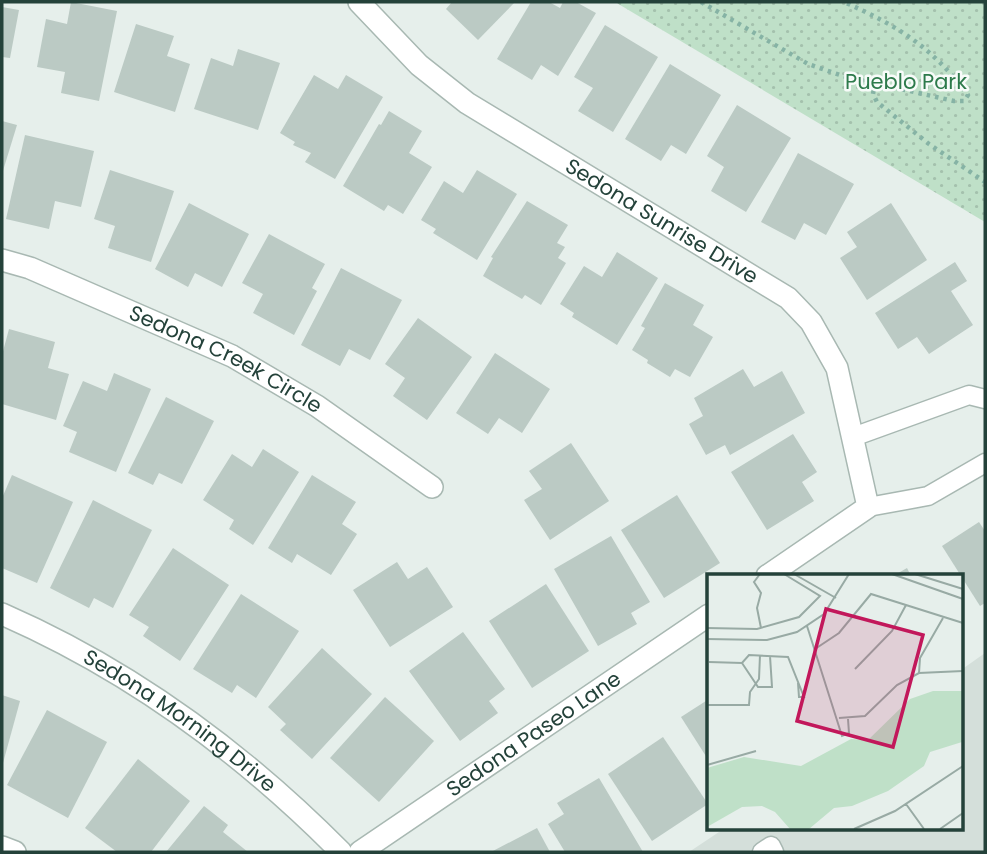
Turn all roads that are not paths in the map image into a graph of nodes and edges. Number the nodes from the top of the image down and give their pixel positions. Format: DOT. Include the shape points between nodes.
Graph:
graph roads {
  1 [pos="359,2"];
  2 [pos="2,260"];
  3 [pos="985,399"];
  4 [pos="853,437"];
  5 [pos="985,463"];
  6 [pos="432,487"];
  7 [pos="868,507"];
  8 [pos="770,574"];
  9 [pos="2,614"];
  10 [pos="707,616"];
  11 [pos="2,846"];
  12 [pos="15,852"];
  13 [pos="341,852"];
  14 [pos="360,852"];
  15 [pos="762,852"];
  16 [pos="774,852"];
  1 -- 4 [label="street, Sedona Sunrise Drive" via="419,65 467,103 788,298 811,322 837,368"];
  2 -- 6 [label="street, Sedona Creek Circle" via="232,356 317,406"];
  3 -- 4 [label="lane" via="969,395"];
  4 -- 7 [label="street, Sedona Sunrise Drive"];
  5 -- 7 [label="lane" via="928,496"];
  7 -- 8 [label="street"];
  9 -- 13 [label="street, Sedona Morning Drive" via="164,703 241,759"];
  10 -- 14 [label="street, Sedona Paseo Lane"];
  11 -- 12 [label="street"];
  15 -- 16 [label="lane" via="771,846"];
}
